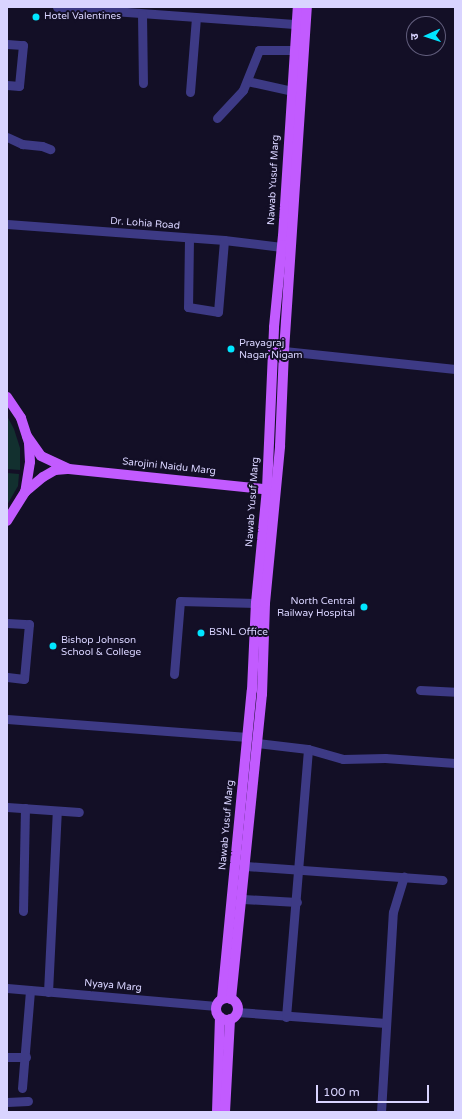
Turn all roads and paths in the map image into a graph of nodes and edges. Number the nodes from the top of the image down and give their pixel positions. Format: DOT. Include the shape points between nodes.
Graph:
graph roads {
  1 [pos="57,7"];
  2 [pos="298,7"];
  3 [pos="307,7"];
  4 [pos="88,8"];
  5 [pos="142,14"];
  6 [pos="196,18"];
  7 [pos="296,24"];
  8 [pos="7,44"];
  9 [pos="295,50"];
  10 [pos="247,81"];
  11 [pos="143,83"];
  12 [pos="7,85"];
  13 [pos="292,91"];
  14 [pos="190,92"];
  15 [pos="217,118"];
  16 [pos="7,137"];
  17 [pos="50,149"];
  18 [pos="7,224"];
  19 [pos="189,238"];
  20 [pos="224,240"];
  21 [pos="282,247"];
  22 [pos="284,351"];
  23 [pos="455,369"];
  24 [pos="7,397"];
  25 [pos="28,436"];
  26 [pos="69,469"];
  27 [pos="272,489"];
  28 [pos="25,492"];
  29 [pos="7,521"];
  30 [pos="256,603"];
  31 [pos="7,623"];
  32 [pos="174,674"];
  33 [pos="7,678"];
  34 [pos="420,690"];
  35 [pos="455,692"];
  36 [pos="7,719"];
  37 [pos="247,737"];
  38 [pos="257,743"];
  39 [pos="308,749"];
  40 [pos="455,763"];
  41 [pos="7,806"];
  42 [pos="25,808"];
  43 [pos="58,811"];
  44 [pos="79,812"];
  45 [pos="246,866"];
  46 [pos="300,869"];
  47 [pos="404,877"];
  48 [pos="443,880"];
  49 [pos="243,899"];
  50 [pos="297,902"];
  51 [pos="23,911"];
  52 [pos="7,988"];
  53 [pos="30,990"];
  54 [pos="48,992"];
  55 [pos="223,1001"];
  56 [pos="229,1016"];
  57 [pos="286,1017"];
  58 [pos="386,1022"];
  59 [pos="7,1057"];
  60 [pos="26,1057"];
  61 [pos="22,1088"];
  62 [pos="28,1101"];
  63 [pos="7,1102"];
  64 [pos="217,1112"];
  65 [pos="225,1112"];
  66 [pos="381,1112"];
  1 -- 4 [label="street"];
  2 -- 7 [label="main road, Nawab Yusuf Marg"];
  3 -- 22 [label="main road, Nawab Yusuf Marg"];
  4 -- 5 [label="street"];
  5 -- 6 [label="street"];
  5 -- 11 [label="street"];
  6 -- 7 [label="street"];
  6 -- 14 [label="street"];
  7 -- 9 [label="main road, Nawab Yusuf Marg"];
  8 -- 12 [label="street" via="23,45 19,86"];
  9 -- 10 [label="street" via="259,50"];
  9 -- 13 [label="main road, Nawab Yusuf Marg"];
  10 -- 13 [label="street"];
  10 -- 15 [label="street" via="243,90"];
  13 -- 21 [label="main road, Nawab Yusuf Marg"];
  16 -- 17 [label="street" via="22,144"];
  18 -- 19 [label="street, Dr. Lohia Road"];
  19 -- 20 [label="street, Dr. Lohia Road"];
  19 -- 20 [label="street" via="188,307 218,312"];
  20 -- 21 [label="street, Dr. Lohia Road"];
  21 -- 27 [label="main road, Nawab Yusuf Marg" via="274,334"];
  22 -- 23 [label="street"];
  22 -- 27 [label="main road, Nawab Yusuf Marg"];
  24 -- 25 [label="main road" via="21,418"];
  25 -- 26 [label="main road" via="41,456"];
  25 -- 28 [label="main road" via="30,467"];
  26 -- 27 [label="main road, Sarojini Naidu Marg"];
  26 -- 28 [label="main road" via="49,474"];
  27 -- 30 [label="main road, Nawab Yusuf Marg"];
  27 -- 38 [label="main road, Nawab Yusuf Marg" via="262,694"];
  28 -- 29 [label="main road"];
  30 -- 32 [label="street" via="180,601"];
  30 -- 37 [label="main road, Nawab Yusuf Marg"];
  31 -- 33 [label="street" via="29,624 24,679"];
  34 -- 35 [label="street"];
  36 -- 37 [label="street"];
  37 -- 55 [label="main road, Nawab Yusuf Marg"];
  38 -- 39 [label="street"];
  38 -- 45 [label="main road, Nawab Yusuf Marg"];
  39 -- 40 [label="street" via="343,759 384,758"];
  39 -- 46 [label="street"];
  41 -- 42 [label="street"];
  42 -- 43 [label="street"];
  42 -- 51 [label="street"];
  43 -- 44 [label="street"];
  43 -- 54 [label="street"];
  45 -- 46 [label="street"];
  45 -- 49 [label="main road, Nawab Yusuf Marg"];
  46 -- 47 [label="street"];
  46 -- 50 [label="street"];
  47 -- 48 [label="street"];
  47 -- 58 [label="street" via="393,912"];
  49 -- 50 [label="street"];
  49 -- 55 [label="main road, Nawab Yusuf Marg"];
  50 -- 57 [label="street"];
  52 -- 53 [label="street, Nyaya Marg"];
  53 -- 54 [label="street, Nyaya Marg"];
  53 -- 60 [label="street"];
  54 -- 55 [label="street, Nyaya Marg"];
  55 -- 56 [label="main road"];
  55 -- 56 [label="main road" via="238,1007"];
  56 -- 57 [label="street"];
  56 -- 64 [label="main road"];
  56 -- 65 [label="main road"];
  57 -- 58 [label="street"];
  58 -- 66 [label="street"];
  59 -- 60 [label="street"];
  60 -- 61 [label="street"];
  62 -- 63 [label="street"];
}
